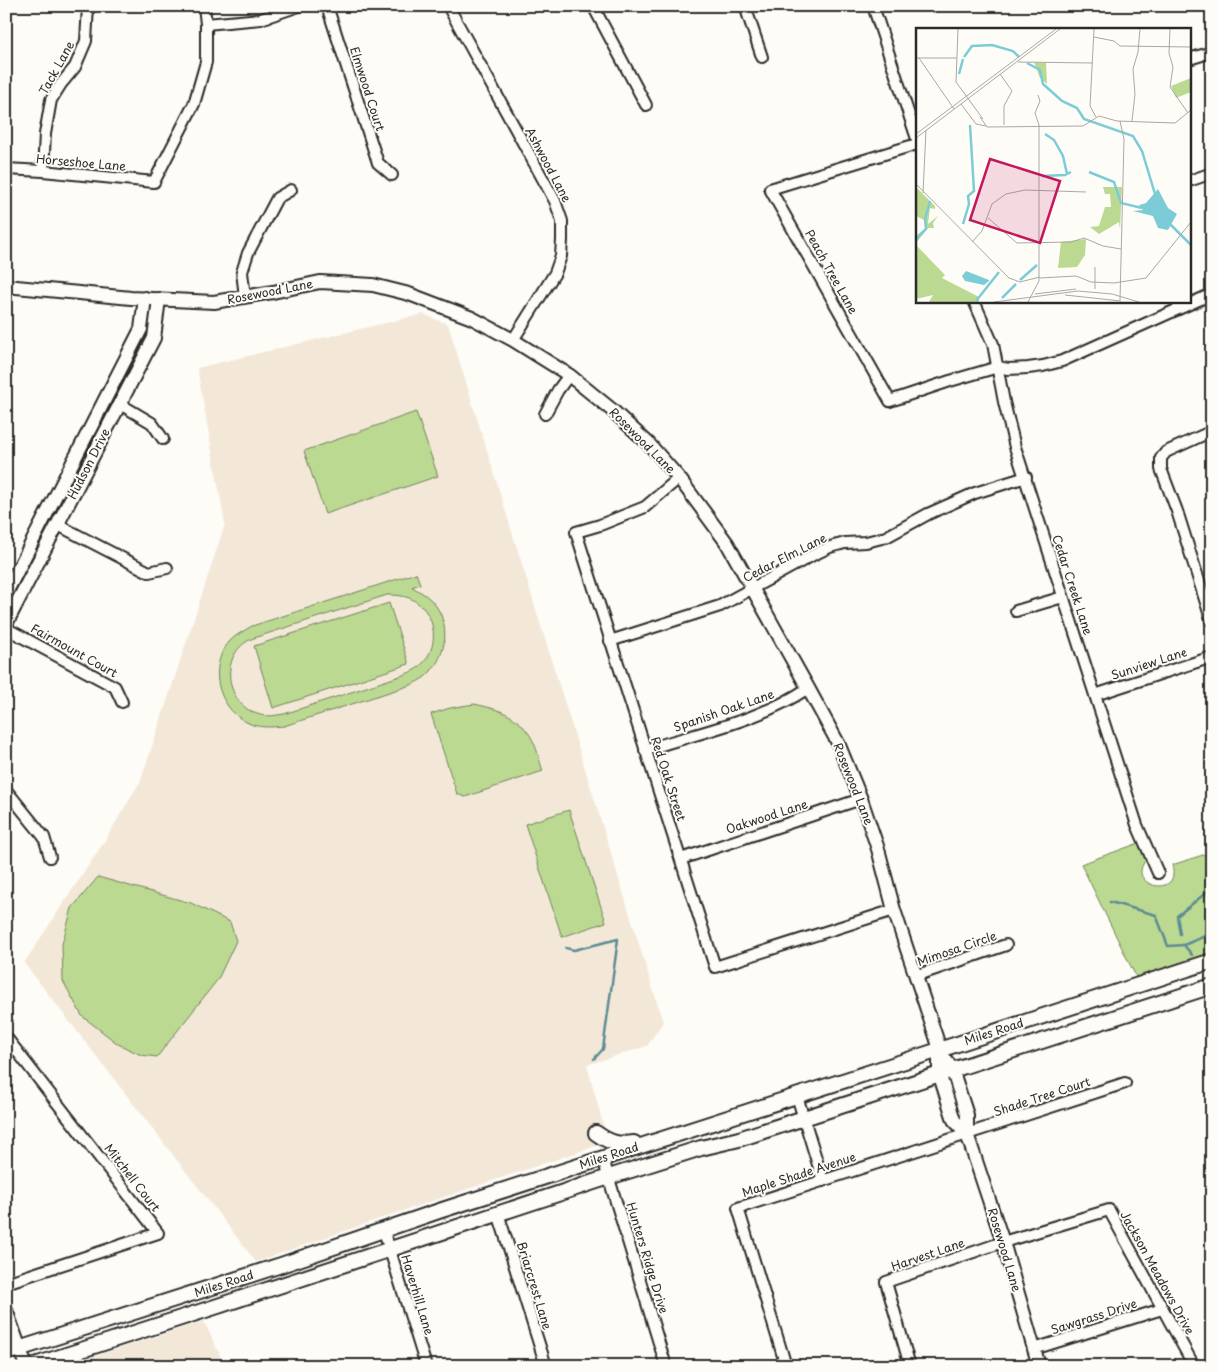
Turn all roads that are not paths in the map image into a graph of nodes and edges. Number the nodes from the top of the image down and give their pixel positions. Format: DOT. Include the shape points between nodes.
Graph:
graph roads {
  1 [pos="88,6"];
  2 [pos="204,6"];
  3 [pos="299,6"];
  4 [pos="327,6"];
  5 [pos="448,6"];
  6 [pos="593,6"];
  7 [pos="745,6"];
  8 [pos="873,6"];
  9 [pos="206,24"];
  10 [pos="1212,52"];
  11 [pos="762,57"];
  12 [pos="1190,59"];
  13 [pos="646,104"];
  14 [pos="916,137"];
  15 [pos="916,144"];
  16 [pos="6,170"];
  17 [pos="43,171"];
  18 [pos="1212,173"];
  19 [pos="392,175"];
  20 [pos="1190,181"];
  21 [pos="290,190"];
  22 [pos="7,289"];
  23 [pos="1212,294"];
  24 [pos="245,297"];
  25 [pos="145,298"];
  26 [pos="159,299"];
  27 [pos="974,302"];
  28 [pos="514,340"];
  29 [pos="998,367"];
  30 [pos="569,375"];
  31 [pos="120,404"];
  32 [pos="545,414"];
  33 [pos="1212,431"];
  34 [pos="163,439"];
  35 [pos="1026,477"];
  36 [pos="679,478"];
  37 [pos="58,525"];
  38 [pos="167,568"];
  39 [pos="753,588"];
  40 [pos="6,593"];
  41 [pos="1063,597"];
  42 [pos="1016,611"];
  43 [pos="1212,622"];
  44 [pos="6,625"];
  45 [pos="610,641"];
  46 [pos="1212,657"];
  47 [pos="808,688"];
  48 [pos="1095,695"];
  49 [pos="122,702"];
  50 [pos="645,750"];
  51 [pos="6,790"];
  52 [pos="862,799"];
  53 [pos="50,857"];
  54 [pos="681,859"];
  55 [pos="1158,873"];
  56 [pos="894,910"];
  57 [pos="1006,945"];
  58 [pos="1212,961"];
  59 [pos="915,976"];
  60 [pos="1212,986"];
  61 [pos="6,1037"];
  62 [pos="939,1050"];
  63 [pos="945,1071"];
  64 [pos="1125,1083"];
  65 [pos="797,1096"];
  66 [pos="803,1118"];
  67 [pos="596,1133"];
  68 [pos="966,1134"];
  69 [pos="655,1141"];
  70 [pos="603,1159"];
  71 [pos="609,1177"];
  72 [pos="823,1181"];
  73 [pos="498,1213"];
  74 [pos="384,1231"];
  75 [pos="1003,1242"];
  76 [pos="390,1249"];
  77 [pos="6,1283"];
  78 [pos="172,1300"];
  79 [pos="1162,1309"];
  80 [pos="6,1310"];
  81 [pos="178,1319"];
  82 [pos="1034,1349"];
  83 [pos="10,1352"];
  84 [pos="11,1366"];
  85 [pos="26,1366"];
  86 [pos="32,1366"];
  87 [pos="426,1366"];
  88 [pos="546,1366"];
  89 [pos="666,1366"];
  90 [pos="786,1366"];
  91 [pos="910,1366"];
  92 [pos="1039,1366"];
  93 [pos="1194,1366"];
  1 -- 17 [label="street, Tack Lane" via="86,41 75,67 51,100"];
  2 -- 9 [label="street"];
  3 -- 9 [label="street" via="261,19"];
  4 -- 19 [label="street, Elmwood Court" via="378,163"];
  5 -- 28 [label="street, Ashwood Lane" via="555,200 562,221 561,256 555,273"];
  6 -- 13 [label="street"];
  7 -- 11 [label="street"];
  8 -- 14 [label="street"];
  9 -- 17 [label="street, Horseshoe Lane" via="206,62 194,104 154,182"];
  10 -- 12 [label="street"];
  15 -- 29 [label="street, Peach Tree Lane" via="770,189 890,401"];
  16 -- 17 [label="street, Horseshoe Lane"];
  18 -- 20 [label="street"];
  21 -- 24 [label="street" via="277,198 248,253 242,272"];
  22 -- 25 [label="street, Rosewood Lane"];
  23 -- 29 [label="street" via="1062,361 1028,368"];
  24 -- 26 [label="street, Rosewood Lane" via="214,302"];
  24 -- 28 [label="street, Rosewood Lane" via="320,282 373,285 409,294 463,315"];
  25 -- 26 [label="street, Rosewood Lane"];
  25 -- 40 [label="street, Hudson Drive" via="141,329"];
  26 -- 31 [label="street, Hudson Drive" via="154,338"];
  27 -- 29 [label="street, Cedar Creek Lane" via="993,344"];
  28 -- 30 [label="street, Rosewood Lane"];
  29 -- 35 [label="street, Cedar Creek Lane" via="1013,438"];
  30 -- 32 [label="street"];
  30 -- 36 [label="street, Rosewood Lane" via="649,444"];
  31 -- 34 [label="street" via="152,423"];
  31 -- 37 [label="street, Hudson Drive"];
  33 -- 43 [label="street" via="1166,452 1161,458 1160,469 1177,511"];
  35 -- 39 [label="street, Cedar Elm Lane" via="975,493 886,537 830,547"];
  35 -- 41 [label="street, Cedar Creek Lane"];
  36 -- 39 [label="street, Rosewood Lane" via="727,543"];
  36 -- 45 [label="street, Red Oak Street" via="645,507 576,532"];
  37 -- 38 [label="street" via="149,572"];
  37 -- 44 [label="street, Hudson Drive"];
  39 -- 45 [label="street, Cedar Elm Lane" via="720,606"];
  39 -- 47 [label="street, Rosewood Lane"];
  41 -- 42 [label="street"];
  41 -- 48 [label="street, Cedar Creek Lane"];
  44 -- 49 [label="street, Fairmount Court" via="11,631 115,686"];
  45 -- 50 [label="street, Red Oak Street"];
  46 -- 48 [label="street, Sunview Lane"];
  47 -- 50 [label="street, Spanish Oak Lane" via="758,714"];
  47 -- 52 [label="street, Rosewood Lane" via="838,743"];
  48 -- 55 [label="street, Cedar Creek Lane" via="1137,825"];
  50 -- 54 [label="street, Red Oak Street"];
  51 -- 53 [label="street" via="44,837"];
  52 -- 54 [label="street, Oakwood Lane"];
  52 -- 56 [label="street, Rosewood Lane"];
  54 -- 56 [label="street, Red Oak Street" via="715,967"];
  56 -- 59 [label="street, Rosewood Lane"];
  57 -- 59 [label="street, Mimosa Circle"];
  58 -- 62 [label="main road, Miles Road"];
  59 -- 62 [label="street, Rosewood Lane"];
  60 -- 63 [label="main road, Miles Road"];
  61 -- 77 [label="street, Mitchell Court" via="158,1233"];
  62 -- 63 [label="street, Rosewood Lane"];
  62 -- 65 [label="main road, Miles Road"];
  63 -- 66 [label="main road, Miles Road"];
  63 -- 68 [label="street, Rosewood Lane" via="954,1120"];
  64 -- 68 [label="street, Shade Tree Court"];
  65 -- 66 [label="street"];
  65 -- 69 [label="main road, Miles Road"];
  66 -- 71 [label="main road, Miles Road"];
  66 -- 72 [label="street"];
  67 -- 69 [label="main road" via="621,1144"];
  68 -- 72 [label="street, Maple Shade Avenue"];
  68 -- 75 [label="street, Rosewood Lane"];
  69 -- 70 [label="main road, Miles Road"];
  70 -- 71 [label="street, Hunters Ridge Drive"];
  70 -- 74 [label="main road, Miles Road"];
  71 -- 73 [label="main road, Miles Road"];
  71 -- 89 [label="street, Hunters Ridge Drive"];
  72 -- 90 [label="street, Maple Shade Avenue" via="738,1208"];
  73 -- 76 [label="main road, Miles Road"];
  73 -- 88 [label="street, Briarcrest Lane"];
  74 -- 76 [label="street, Haverhill Lane"];
  74 -- 78 [label="main road, Miles Road"];
  75 -- 79 [label="street, Jackson Meadows Drive" via="1109,1210"];
  75 -- 82 [label="street, Rosewood Lane"];
  75 -- 91 [label="street, Harvest Lane" via="886,1282"];
  76 -- 81 [label="main road, Miles Road"];
  76 -- 87 [label="street, Haverhill Lane"];
  78 -- 81 [label="main road"];
  78 -- 83 [label="main road, Miles Road"];
  79 -- 82 [label="street, Sawgrass Drive"];
  79 -- 93 [label="street, Jackson Meadows Drive"];
  80 -- 83 [label="street"];
  81 -- 86 [label="main road, Miles Road"];
  82 -- 92 [label="street, Rosewood Lane"];
  83 -- 84 [label="street"];
  83 -- 85 [label="street"];
}
